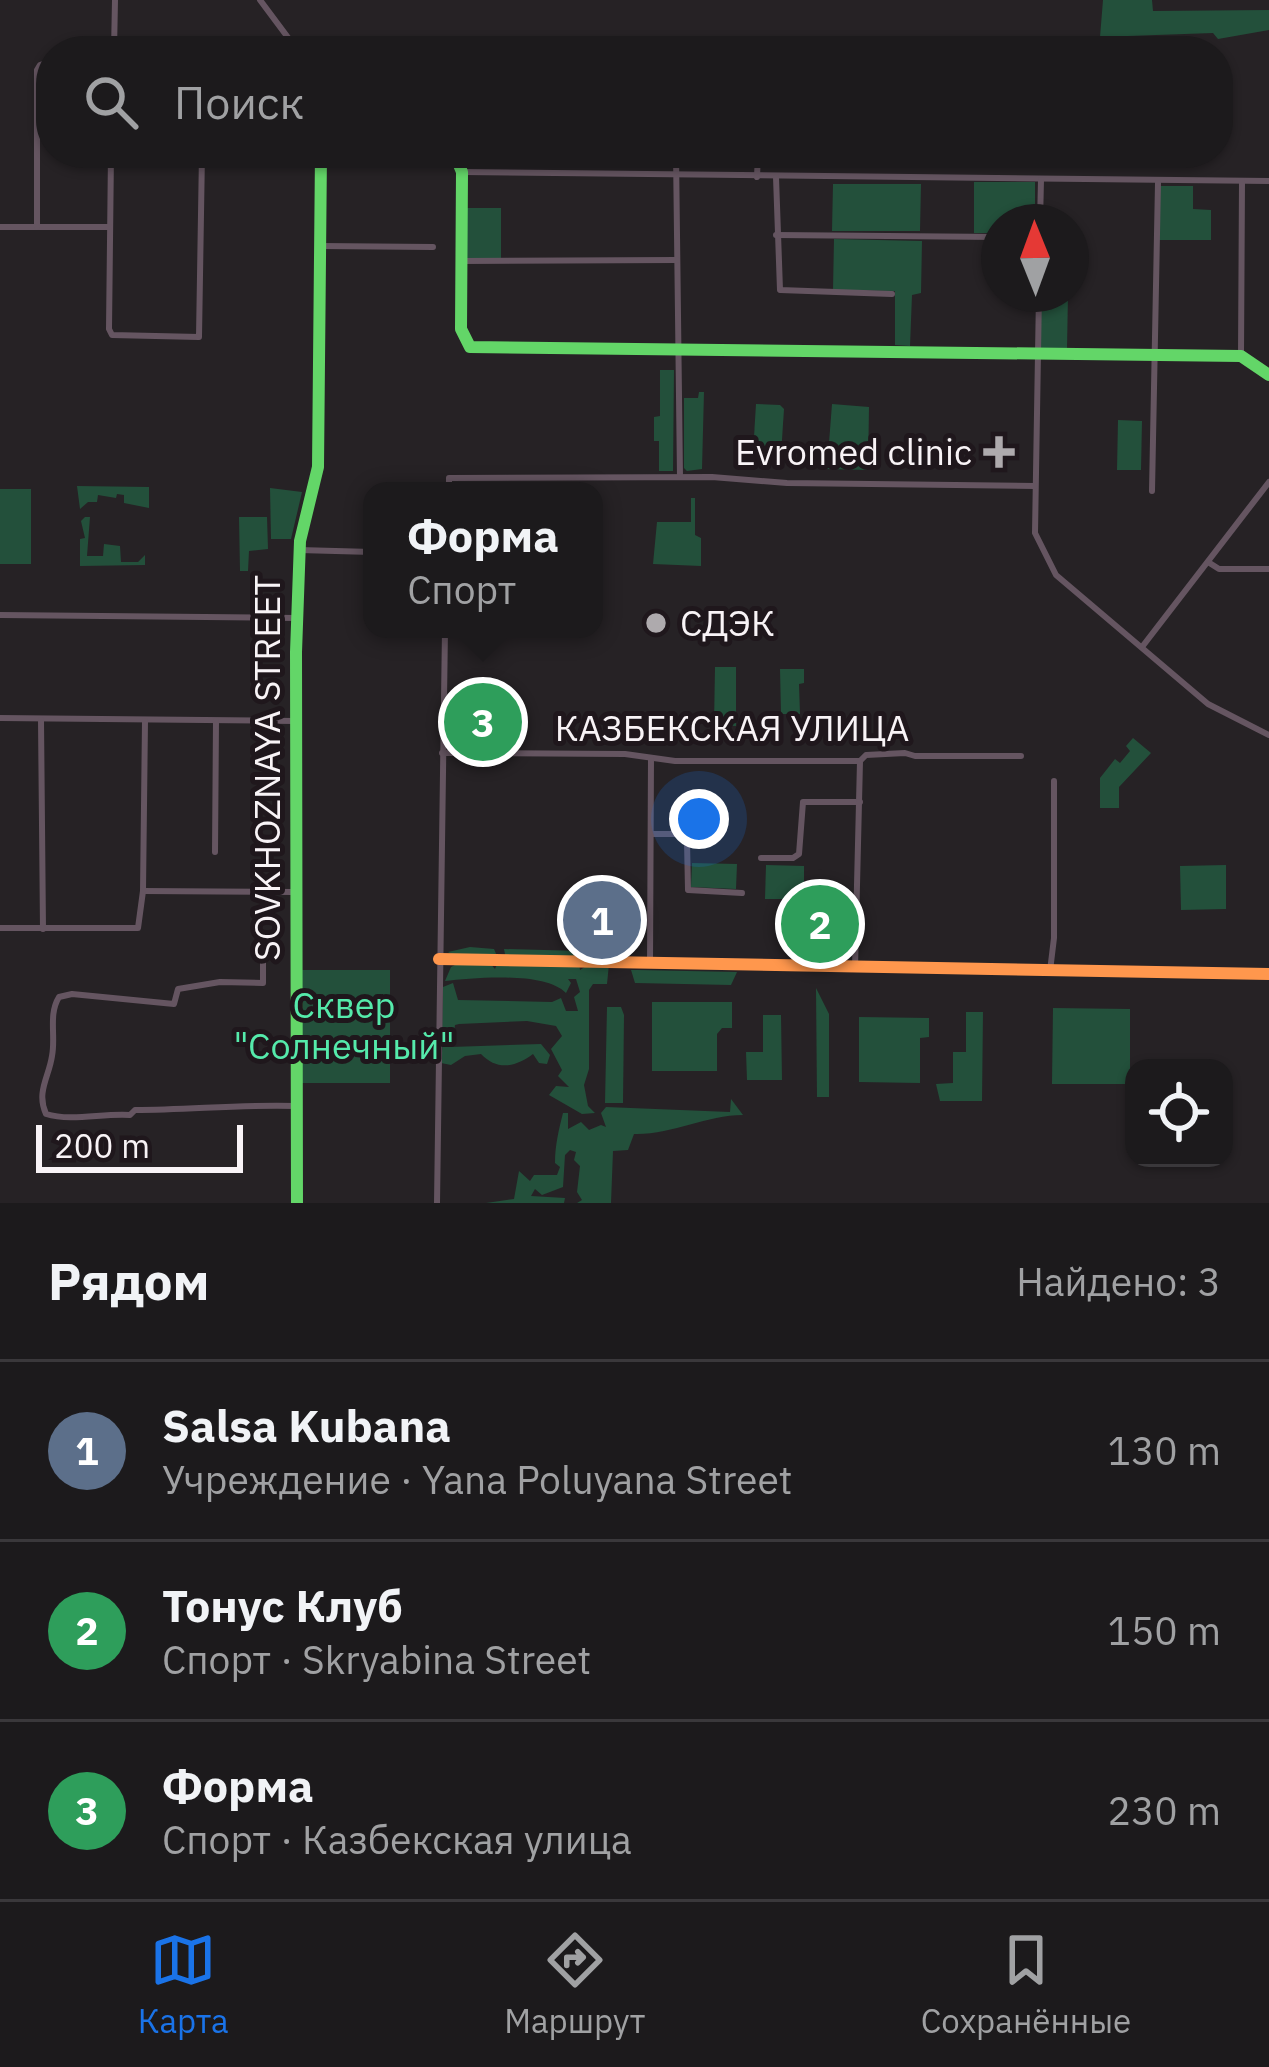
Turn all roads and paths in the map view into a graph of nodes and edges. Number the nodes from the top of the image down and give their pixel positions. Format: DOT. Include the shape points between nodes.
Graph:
graph roads {
  1 [pos="115,0"];
  2 [pos="260,0"];
  3 [pos="114,36"];
  4 [pos="287,36"];
  5 [pos="37,168"];
  6 [pos="111,168"];
  7 [pos="202,168"];
  8 [pos="321,168"];
  9 [pos="460,168"];
  10 [pos="676,168"];
  11 [pos="757,168"];
  12 [pos="462,172"];
  13 [pos="676,175"];
  14 [pos="757,177"];
  15 [pos="776,177"];
  16 [pos="1041,180"];
  17 [pos="1158,181"];
  18 [pos="1242,181"];
  19 [pos="1269,181"];
  20 [pos="1040,204"];
  21 [pos="0,227"];
  22 [pos="37,227"];
  23 [pos="109,227"];
  24 [pos="776,235"];
  25 [pos="981,237"];
  26 [pos="320,246"];
  27 [pos="433,247"];
  28 [pos="677,260"];
  29 [pos="461,261"];
  30 [pos="892,294"];
  31 [pos="1039,312"];
  32 [pos="680,351"];
  33 [pos="1038,354"];
  34 [pos="1241,356"];
  35 [pos="1154,357"];
  36 [pos="1269,375"];
  37 [pos="680,477"];
  38 [pos="449,482"];
  39 [pos="1269,482"];
  40 [pos="1035,486"];
  41 [pos="1152,491"];
  42 [pos="299,550"];
  43 [pos="363,552"];
  44 [pos="1208,562"];
  45 [pos="1269,569"];
  46 [pos="0,614"];
  47 [pos="297,618"];
  48 [pos="445,638"];
  49 [pos="1142,647"];
  50 [pos="0,718"];
  51 [pos="41,719"];
  52 [pos="145,721"];
  53 [pos="294,721"];
  54 [pos="216,722"];
  55 [pos="1269,735"];
  56 [pos="442,753"];
  57 [pos="1022,756"];
  58 [pos="651,757"];
  59 [pos="860,761"];
  60 [pos="1054,781"];
  61 [pos="860,802"];
  62 [pos="651,834"];
  63 [pos="215,852"];
  64 [pos="761,858"];
  65 [pos="143,891"];
  66 [pos="295,892"];
  67 [pos="742,893"];
  68 [pos="0,928"];
  69 [pos="43,929"];
  70 [pos="263,949"];
  71 [pos="1038,957"];
  72 [pos="440,959"];
  73 [pos="650,964"];
  74 [pos="1050,964"];
  75 [pos="855,968"];
  76 [pos="1269,974"];
  77 [pos="296,1106"];
  78 [pos="297,1203"];
  79 [pos="437,1203"];
  1 -- 3 [label="street"];
  2 -- 4 [label="street"];
  5 -- 22 [label="street"];
  6 -- 23 [label="street"];
  7 -- 23 [label="street" via="200,338 112,335"];
  8 -- 26 [label="street, SOVKHOZNAYA STREET"];
  9 -- 12 [label="street"];
  10 -- 13 [label="street"];
  11 -- 14 [label="street"];
  12 -- 13 [label="street"];
  12 -- 29 [label="street"];
  13 -- 14 [label="street"];
  13 -- 28 [label="street"];
  14 -- 15 [label="street"];
  15 -- 16 [label="street"];
  15 -- 24 [label="street"];
  16 -- 17 [label="street"];
  16 -- 20 [label="street"];
  17 -- 18 [label="street"];
  17 -- 35 [label="street"];
  18 -- 19 [label="street"];
  18 -- 34 [label="street"];
  21 -- 22 [label="street"];
  22 -- 23 [label="street"];
  24 -- 25 [label="street"];
  24 -- 30 [label="street" via="780,290"];
  26 -- 27 [label="street"];
  26 -- 42 [label="street, SOVKHOZNAYA STREET" via="317,483"];
  28 -- 29 [label="street"];
  28 -- 32 [label="street"];
  29 -- 32 [label="street" via="461,329 470,346"];
  31 -- 33 [label="street"];
  32 -- 33 [label="street"];
  32 -- 37 [label="street"];
  33 -- 35 [label="street"];
  33 -- 40 [label="street"];
  34 -- 35 [label="street"];
  34 -- 36 [label="street"];
  35 -- 41 [label="street"];
  37 -- 38 [label="street"];
  37 -- 40 [label="street"];
  39 -- 44 [label="street"];
  40 -- 49 [label="street" via="1035,532 1063,582"];
  42 -- 43 [label="street"];
  42 -- 47 [label="street, SOVKHOZNAYA STREET"];
  44 -- 45 [label="street"];
  44 -- 49 [label="street"];
  46 -- 47 [label="street"];
  47 -- 53 [label="street, SOVKHOZNAYA STREET"];
  48 -- 56 [label="street"];
  49 -- 55 [label="street" via="1208,704"];
  50 -- 51 [label="street"];
  51 -- 52 [label="street"];
  51 -- 69 [label="street"];
  52 -- 54 [label="street"];
  52 -- 65 [label="street"];
  53 -- 54 [label="street"];
  53 -- 66 [label="street, SOVKHOZNAYA STREET"];
  54 -- 63 [label="street"];
  56 -- 58 [label="street, КАЗБЕКСКАЯ УЛИЦА"];
  56 -- 72 [label="street"];
  57 -- 59 [label="street, КАЗБЕКСКАЯ УЛИЦА" via="905,753"];
  58 -- 59 [label="street, КАЗБЕКСКАЯ УЛИЦА"];
  58 -- 62 [label="street"];
  59 -- 61 [label="street"];
  60 -- 74 [label="street"];
  61 -- 64 [label="street" via="802,802 799,854"];
  61 -- 75 [label="street"];
  62 -- 67 [label="street" via="685,838 688,890"];
  62 -- 73 [label="street"];
  65 -- 66 [label="street"];
  65 -- 69 [label="street" via="134,931"];
  66 -- 77 [label="street, SOVKHOZNAYA STREET"];
  68 -- 69 [label="street"];
  70 -- 77 [label="street" via="263,983 192,985 178,989 174,1004 59,997 42,1107 50,1116 75,1117"];
  71 -- 74 [label="street"];
  72 -- 73 [label="street"];
  72 -- 79 [label="street"];
  73 -- 75 [label="street"];
  74 -- 75 [label="street"];
  74 -- 76 [label="street"];
  77 -- 78 [label="street, SOVKHOZNAYA STREET"];
}
